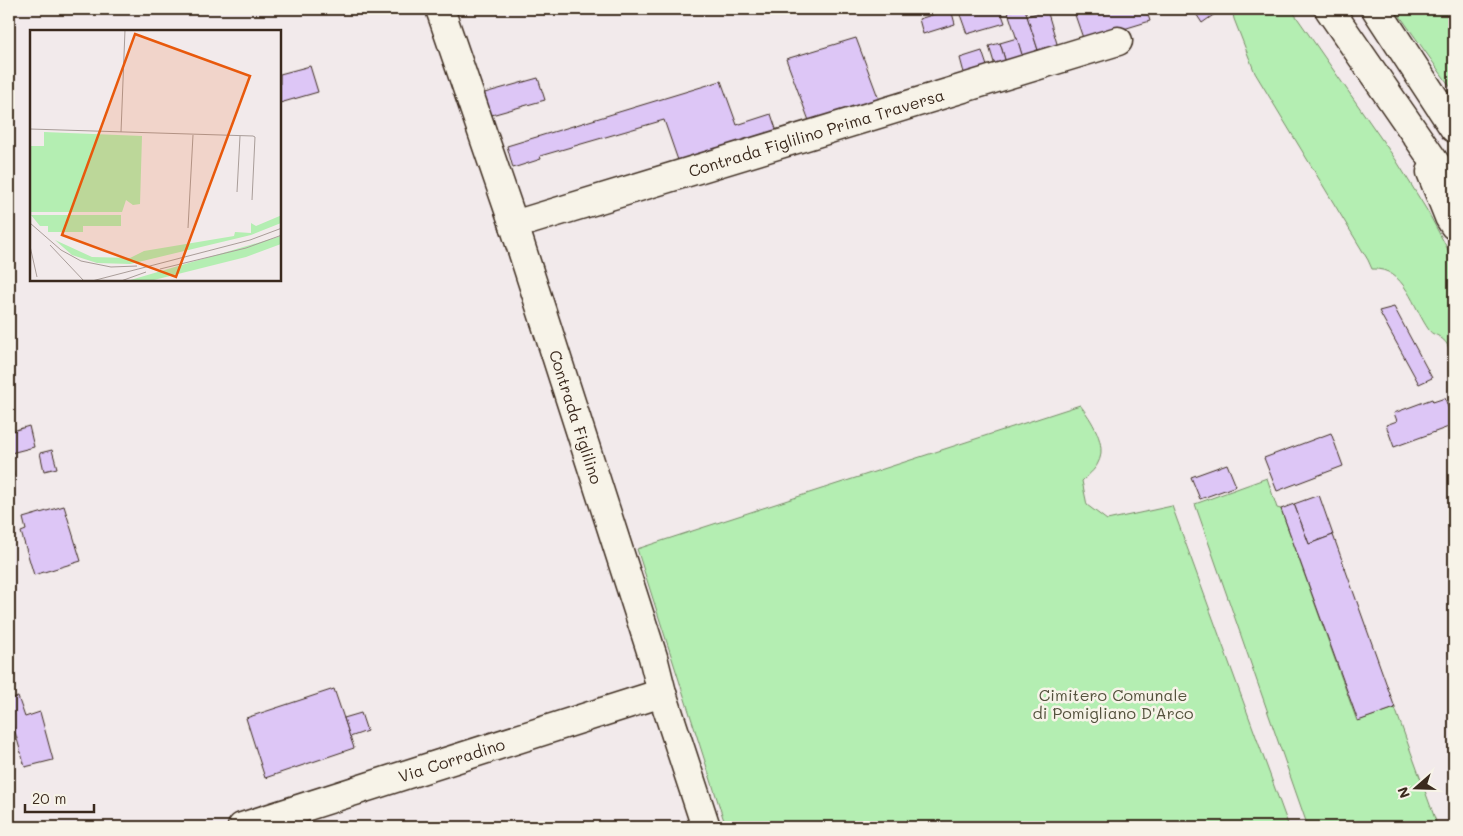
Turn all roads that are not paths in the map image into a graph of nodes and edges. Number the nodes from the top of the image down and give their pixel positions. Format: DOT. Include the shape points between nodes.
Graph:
graph roads {
  1 [pos="440,9"];
  2 [pos="1329,9"];
  3 [pos="1376,9"];
  4 [pos="1118,41"];
  5 [pos="1412,127"];
  6 [pos="1454,128"];
  7 [pos="1454,190"];
  8 [pos="514,225"];
  9 [pos="1454,225"];
  10 [pos="662,693"];
  11 [pos="242,827"];
  12 [pos="706,827"];
  1 -- 8 [label="main road, Contrada Figlilino"];
  2 -- 5 [label="main road"];
  3 -- 6 [label="main road"];
  4 -- 8 [label="main road, Contrada Figlilino Prima Traversa"];
  5 -- 7 [label="main road"];
  5 -- 9 [label="main road"];
  8 -- 10 [label="main road, Contrada Figlilino" via="654,657"];
  10 -- 11 [label="main road, Via Corradino"];
  10 -- 12 [label="main road, Contrada Figlilino"];
}
